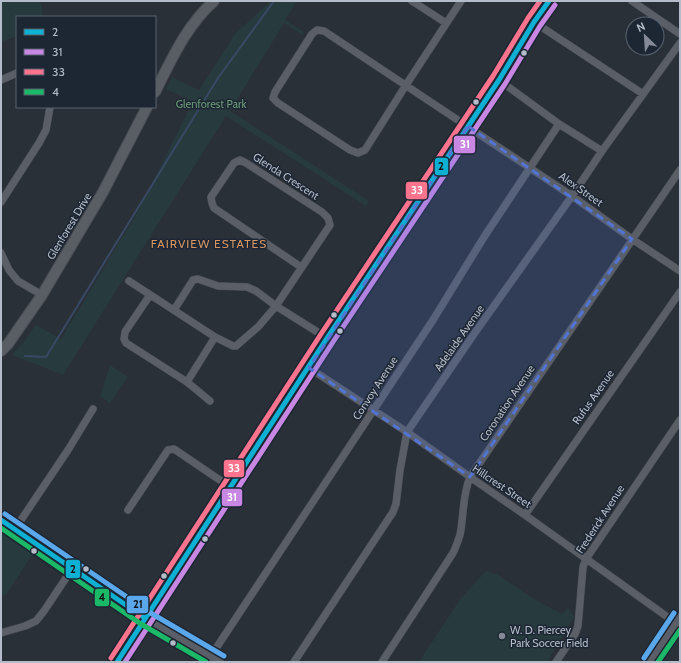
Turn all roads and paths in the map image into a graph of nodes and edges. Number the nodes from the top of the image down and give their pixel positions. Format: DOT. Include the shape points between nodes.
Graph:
graph roads {
  1 [pos="214,1"];
  2 [pos="412,1"];
  3 [pos="461,1"];
  4 [pos="549,1"];
  5 [pos="632,1"];
  6 [pos="534,22"];
  7 [pos="446,24"];
  8 [pos="680,34"];
  9 [pos="680,42"];
  10 [pos="16,73"];
  11 [pos="158,79"];
  12 [pos="1,80"];
  13 [pos="499,80"];
  14 [pos="406,85"];
  15 [pos="643,94"];
  16 [pos="50,108"];
  17 [pos="146,108"];
  18 [pos="559,124"];
  19 [pos="468,126"];
  20 [pos="602,151"];
  21 [pos="529,167"];
  22 [pos="680,170"];
  23 [pos="572,196"];
  24 [pos="1,202"];
  25 [pos="632,239"];
  26 [pos="1,253"];
  27 [pos="301,267"];
  28 [pos="680,271"];
  29 [pos="129,281"];
  30 [pos="680,292"];
  31 [pos="42,295"];
  32 [pos="150,295"];
  33 [pos="276,306"];
  34 [pos="174,310"];
  35 [pos="215,337"];
  36 [pos="328,338"];
  37 [pos="1,351"];
  38 [pos="309,368"];
  39 [pos="187,382"];
  40 [pos="210,401"];
  41 [pos="93,409"];
  42 [pos="373,410"];
  43 [pos="680,420"];
  44 [pos="407,432"];
  45 [pos="470,477"];
  46 [pos="230,486"];
  47 [pos="128,510"];
  48 [pos="525,515"];
  49 [pos="1,520"];
  50 [pos="15,529"];
  51 [pos="586,559"];
  52 [pos="72,569"];
  53 [pos="145,618"];
  54 [pos="679,622"];
  55 [pos="1,633"];
  56 [pos="209,659"];
  57 [pos="117,662"];
  58 [pos="220,662"];
  59 [pos="294,662"];
  60 [pos="382,662"];
  61 [pos="556,662"];
  62 [pos="650,662"];
  1 -- 11 [label="street" via="194,22"];
  2 -- 7 [label="street"];
  3 -- 7 [label="street"];
  4 -- 6 [label="street"];
  5 -- 8 [label="street"];
  6 -- 13 [label="street"];
  6 -- 15 [label="street"];
  7 -- 14 [label="street"];
  9 -- 15 [label="street, Adelaide Avenue"];
  10 -- 12 [label="street"];
  13 -- 18 [label="street"];
  13 -- 19 [label="street"];
  14 -- 14 [label="street, Alex Street" via="365,150 358,153 273,98 312,34 317,30 324,31"];
  14 -- 19 [label="street, Alex Street"];
  15 -- 20 [label="street, Adelaide Avenue"];
  16 -- 24 [label="street" via="46,130"];
  17 -- 31 [label="street, Glenforest Drive" via="103,192"];
  18 -- 20 [label="street"];
  18 -- 21 [label="street, Convoy Avenue"];
  19 -- 21 [label="street, Alex Street"];
  19 -- 36 [label="street"];
  20 -- 23 [label="street, Adelaide Avenue"];
  21 -- 23 [label="street, Alex Street"];
  21 -- 42 [label="street, Convoy Avenue"];
  22 -- 25 [label="street, Coronation Avenue"];
  23 -- 25 [label="street, Alex Street"];
  23 -- 44 [label="street, Adelaide Avenue"];
  25 -- 28 [label="street, Alex Street"];
  25 -- 45 [label="street, Coronation Avenue"];
  26 -- 31 [label="street" via="18,281"];
  27 -- 27 [label="street, Glenda Crescent" via="330,225 328,218 246,163 240,160 234,163 211,197 214,208"];
  27 -- 33 [label="street, Glenda Crescent"];
  29 -- 32 [label="street"];
  30 -- 48 [label="street, Rufus Avenue"];
  31 -- 37 [label="street, Glenforest Drive"];
  32 -- 34 [label="street"];
  32 -- 39 [label="street" via="125,332 124,339 126,343"];
  33 -- 34 [label="street" via="247,287 218,286 198,279 193,280"];
  33 -- 35 [label="street, Glenda Crescent" via="258,327 236,346"];
  33 -- 36 [label="street"];
  34 -- 35 [label="street"];
  35 -- 39 [label="street"];
  36 -- 38 [label="street"];
  38 -- 42 [label="street, Hillcrest Street"];
  38 -- 46 [label="street"];
  39 -- 40 [label="street"];
  41 -- 50 [label="street"];
  42 -- 44 [label="street, Hillcrest Street"];
  42 -- 56 [label="street, Convoy Avenue"];
  43 -- 51 [label="street, Frederick Avenue"];
  44 -- 45 [label="street, Hillcrest Street"];
  44 -- 59 [label="street, Adelaide Avenue" via="393,512"];
  45 -- 48 [label="street, Hillcrest Street"];
  45 -- 60 [label="street, Coronation Avenue" via="466,486 460,534 453,553"];
  46 -- 47 [label="street" via="174,449 168,450"];
  46 -- 53 [label="street"];
  48 -- 51 [label="street, Hillcrest Street"];
  49 -- 50 [label="street"];
  50 -- 52 [label="street"];
  51 -- 54 [label="street, Hillcrest Street"];
  51 -- 61 [label="street, Frederick Avenue" via="583,567 578,626"];
  52 -- 53 [label="street"];
  52 -- 55 [label="street" via="36,621"];
  53 -- 56 [label="street"];
  53 -- 57 [label="street"];
  54 -- 62 [label="street"];
  56 -- 58 [label="street"];
}
